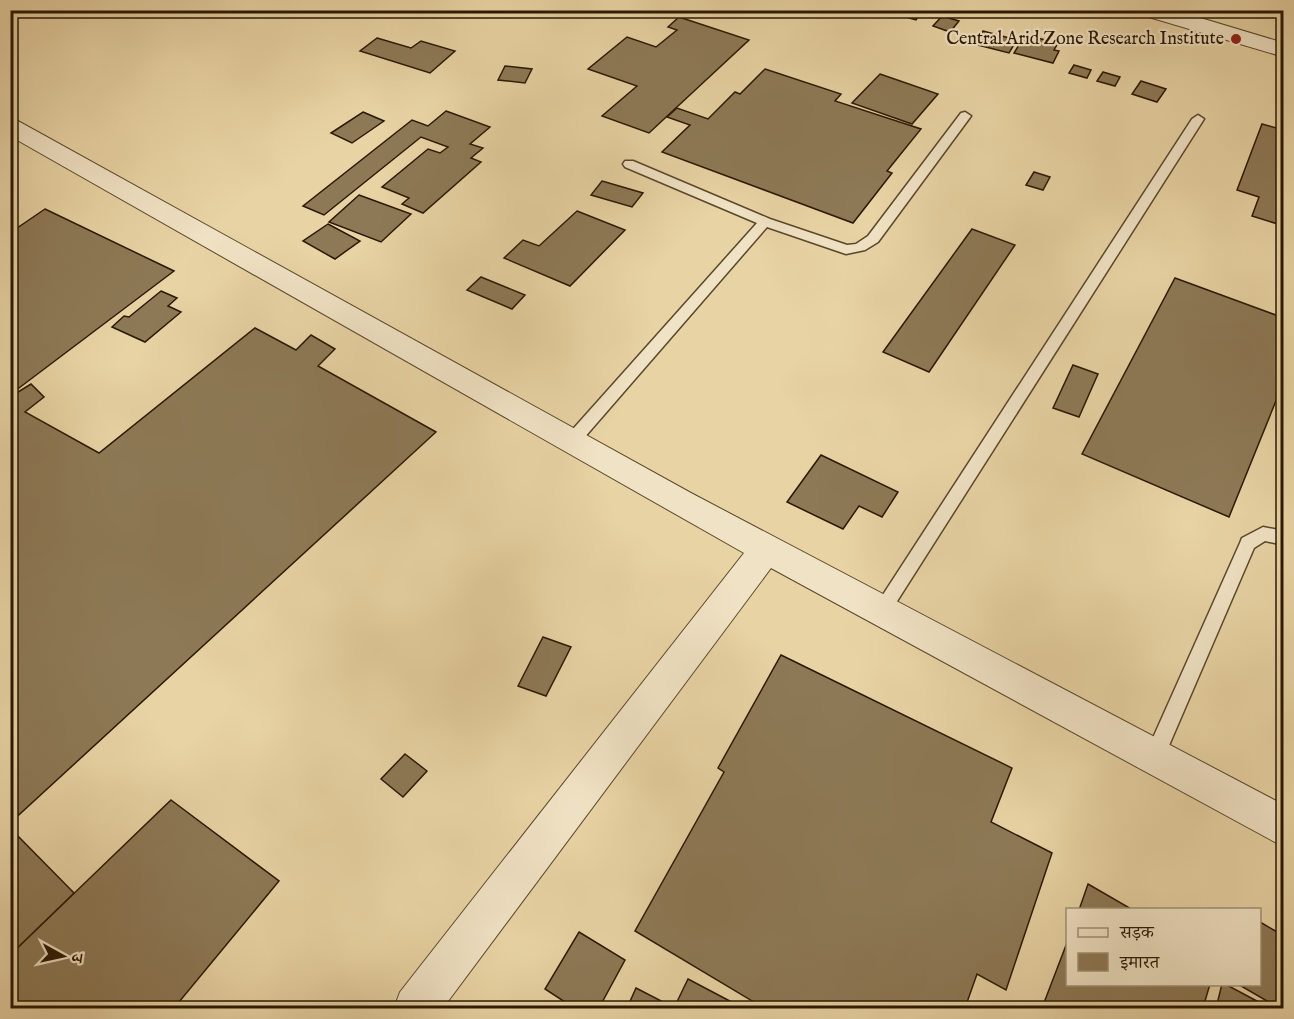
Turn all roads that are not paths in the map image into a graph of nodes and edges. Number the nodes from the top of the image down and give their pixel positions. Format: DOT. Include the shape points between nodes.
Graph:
graph roads {
  1 [pos="1150,10"];
  2 [pos="1284,50"];
  3 [pos="965,116"];
  4 [pos="1198,120"];
  5 [pos="10,126"];
  6 [pos="628,164"];
  7 [pos="765,222"];
  8 [pos="571,442"];
  9 [pos="1284,538"];
  10 [pos="766,548"];
  11 [pos="882,612"];
  12 [pos="1154,758"];
  13 [pos="1284,827"];
  14 [pos="416,1008"];
  1 -- 2 [label="street"];
  3 -- 7 [label="lane" via="873,239 860,247 846,250"];
  4 -- 11 [label="lane"];
  5 -- 8 [label="street"];
  6 -- 7 [label="lane"];
  7 -- 8 [label="lane"];
  8 -- 10 [label="street"];
  9 -- 12 [label="lane" via="1263,534 1248,543"];
  10 -- 11 [label="street"];
  10 -- 14 [label="street"];
  11 -- 12 [label="street"];
  12 -- 13 [label="street"];
}
